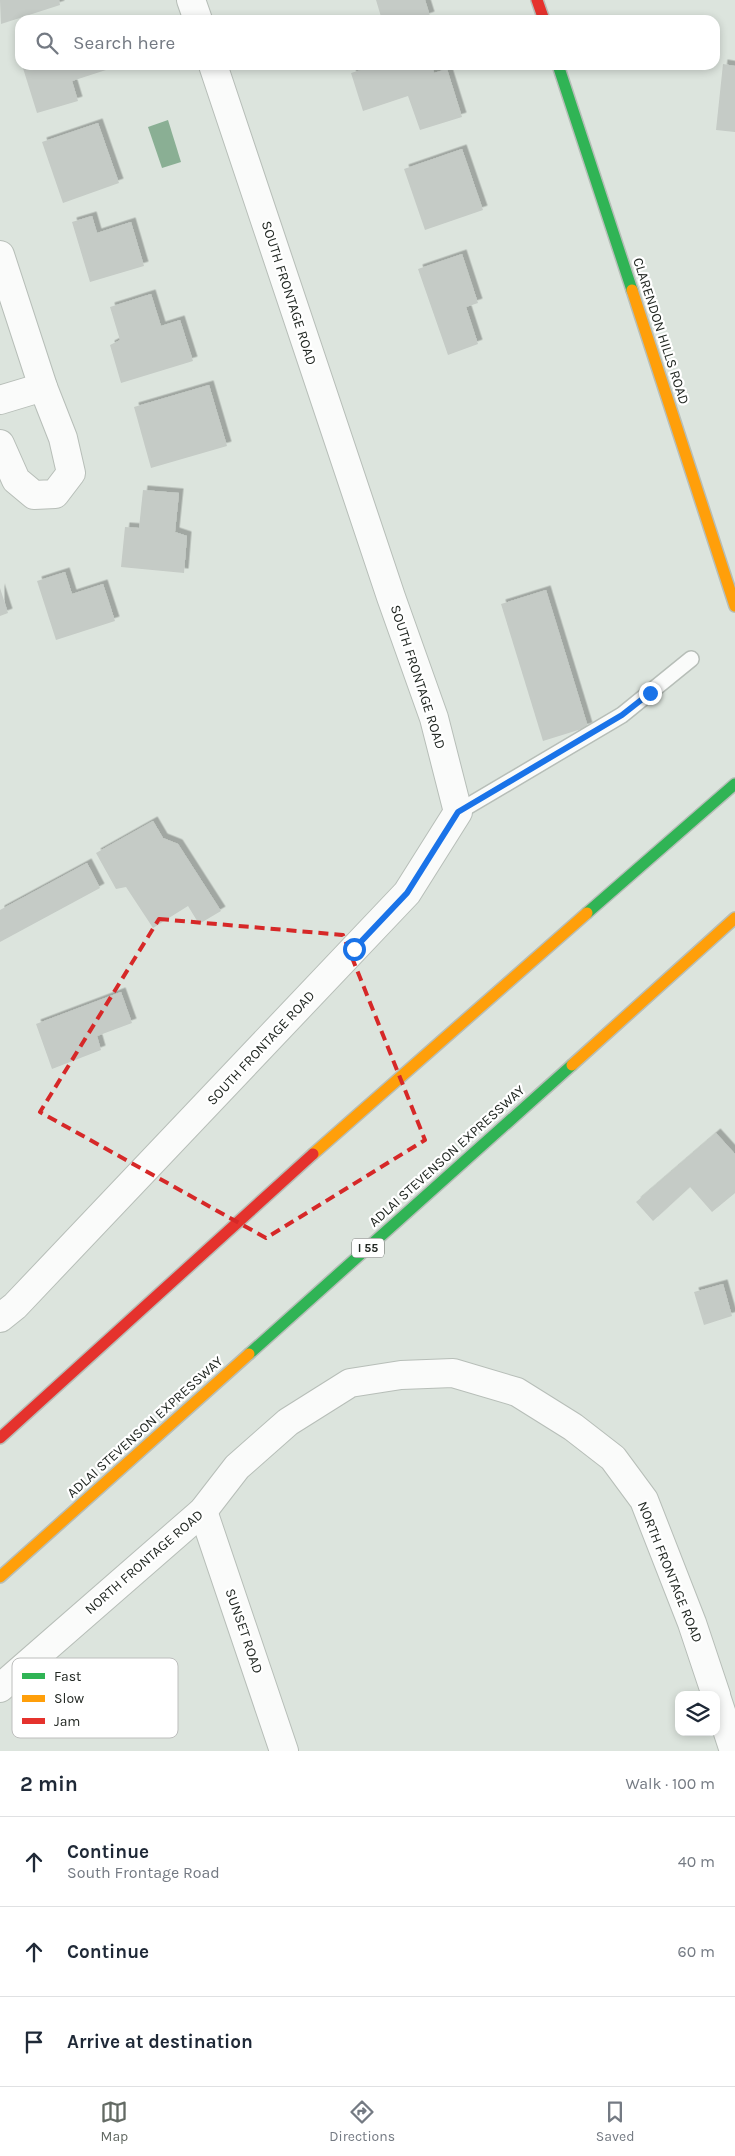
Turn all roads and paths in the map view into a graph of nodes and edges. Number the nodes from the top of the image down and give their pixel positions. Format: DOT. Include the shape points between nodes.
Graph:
graph roads {
  1 [pos="191,0"];
  2 [pos="537,0"];
  3 [pos="196,15"];
  4 [pos="542,15"];
  5 [pos="215,70"];
  6 [pos="560,70"];
  7 [pos="0,255"];
  8 [pos="43,387"];
  9 [pos="0,400"];
  10 [pos="0,444"];
  11 [pos="735,606"];
  12 [pos="691,659"];
  13 [pos="735,784"];
  14 [pos="458,812"];
  15 [pos="735,918"];
  16 [pos="0,1318"];
  17 [pos="0,1437"];
  18 [pos="203,1511"];
  19 [pos="0,1577"];
  20 [pos="34,1658"];
  21 [pos="12,1678"];
  22 [pos="0,1688"];
  23 [pos="714,1691"];
  24 [pos="720,1708"];
  25 [pos="284,1751"];
  26 [pos="734,1751"];
  1 -- 3 [label="street"];
  2 -- 4 [label="main road"];
  5 -- 14 [label="street, SOUTH FRONTAGE ROAD" via="434,718"];
  6 -- 11 [label="main road, CLARENDON HILLS ROAD"];
  7 -- 8 [label="street"];
  8 -- 9 [label="street"];
  8 -- 10 [label="street" via="63,438 71,474 55,494 34,495 16,480"];
  12 -- 14 [label="lane" via="622,715"];
  13 -- 17 [label="main road" via="266,1195"];
  14 -- 16 [label="street, SOUTH FRONTAGE ROAD" via="407,893 175,1139"];
  15 -- 19 [label="main road, ADLAI STEVENSON EXPRESSWAY / I 55"];
  18 -- 20 [label="street, NORTH FRONTAGE ROAD"];
  18 -- 23 [label="street, NORTH FRONTAGE ROAD" via="237,1467 281,1429 350,1383 401,1375 453,1373 517,1392 573,1427 613,1458 644,1500 692,1623"];
  18 -- 25 [label="street, SUNSET ROAD"];
  21 -- 22 [label="street, NORTH FRONTAGE ROAD"];
  24 -- 26 [label="street, NORTH FRONTAGE ROAD"];
}
